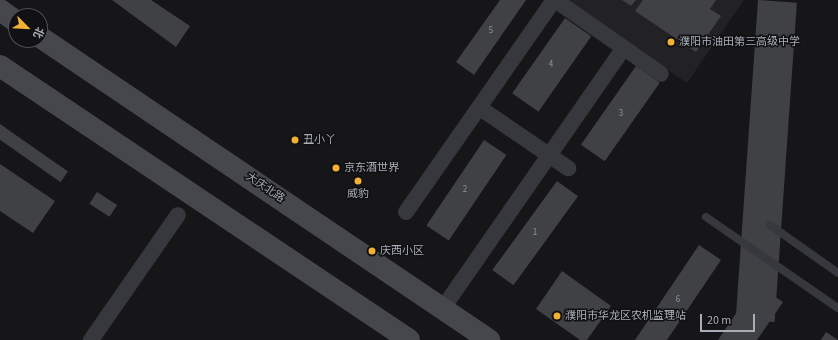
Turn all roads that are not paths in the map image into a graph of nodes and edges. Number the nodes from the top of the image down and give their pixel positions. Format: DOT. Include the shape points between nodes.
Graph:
graph roads {
  1 [pos="555,0"];
  2 [pos="48,42"];
  3 [pos="624,48"];
  4 [pos="0,66"];
  5 [pos="661,74"];
  6 [pos="480,108"];
  7 [pos="549,156"];
  8 [pos="568,168"];
  9 [pos="406,212"];
  10 [pos="178,215"];
  11 [pos="706,217"];
  12 [pos="770,225"];
  13 [pos="838,273"];
  14 [pos="443,308"];
  15 [pos="838,308"];
  16 [pos="91,340"];
  17 [pos="409,340"];
  18 [pos="489,340"];
  1 -- 3 [label="street"];
  1 -- 6 [label="street"];
  2 -- 14 [label="main road, 大庆北路"];
  3 -- 5 [label="street"];
  3 -- 7 [label="street"];
  4 -- 17 [label="main road"];
  6 -- 7 [label="street"];
  6 -- 9 [label="street"];
  7 -- 8 [label="street"];
  7 -- 14 [label="street"];
  10 -- 16 [label="street"];
  11 -- 15 [label="lane"];
  12 -- 13 [label="lane"];
  14 -- 18 [label="main road, 大庆北路"];
}
